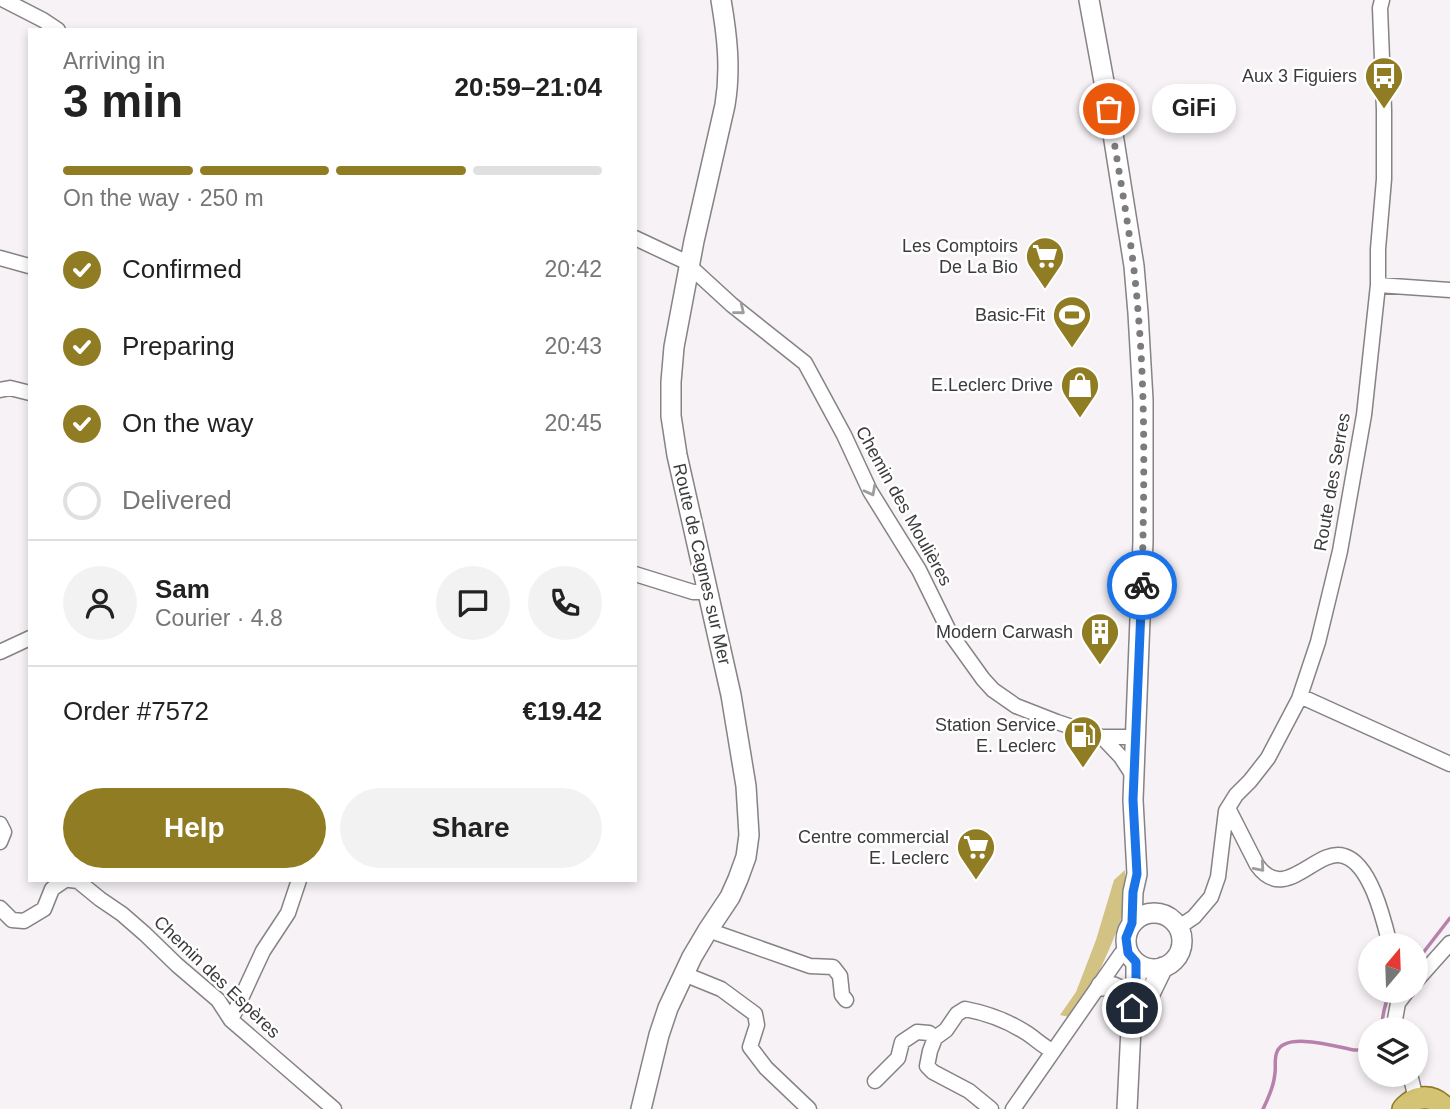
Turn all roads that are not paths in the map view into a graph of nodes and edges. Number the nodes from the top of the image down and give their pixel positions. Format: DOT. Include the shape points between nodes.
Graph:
graph roads {
  1 [pos="4,0"];
  2 [pos="721,0"];
  3 [pos="1089,0"];
  4 [pos="1382,0"];
  5 [pos="55,28"];
  6 [pos="637,239"];
  7 [pos="0,258"];
  8 [pos="688,265"];
  9 [pos="28,266"];
  10 [pos="1378,285"];
  11 [pos="1450,290"];
  12 [pos="0,390"];
  13 [pos="28,392"];
  14 [pos="637,575"];
  15 [pos="709,592"];
  16 [pos="28,639"];
  17 [pos="0,652"];
  18 [pos="1300,696"];
  19 [pos="1102,737"];
  20 [pos="1136,738"];
  21 [pos="1450,764"];
  22 [pos="1134,777"];
  23 [pos="1228,808"];
  24 [pos="0,824"];
  25 [pos="1239,831"];
  26 [pos="1222,838"];
  27 [pos="0,842"];
  28 [pos="1137,874"];
  29 [pos="64,882"];
  30 [pos="79,882"];
  31 [pos="298,882"];
  32 [pos="0,908"];
  33 [pos="1159,913"];
  34 [pos="1132,923"];
  35 [pos="1179,927"];
  36 [pos="708,930"];
  37 [pos="1387,933"];
  38 [pos="1450,943"];
  39 [pos="1131,956"];
  40 [pos="1163,967"];
  41 [pos="1428,968"];
  42 [pos="684,974"];
  43 [pos="1101,986"];
  44 [pos="846,1000"];
  45 [pos="1132,1016"];
  46 [pos="231,1020"];
  47 [pos="935,1038"];
  48 [pos="1053,1051"];
  49 [pos="875,1082"];
  50 [pos="1445,1103"];
  51 [pos="1410,1104"];
  52 [pos="334,1109"];
  53 [pos="641,1109"];
  54 [pos="809,1109"];
  55 [pos="991,1109"];
  56 [pos="1013,1109"];
  57 [pos="1127,1109"];
  1 -- 5 [label="street"];
  2 -- 8 [label="main road, Route de Cagnes sur Mer" via="728,83"];
  3 -- 20 [label="main road" via="1138,313 1144,479"];
  4 -- 10 [label="street, Route des Serres" via="1384,179"];
  6 -- 8 [label="street, Chemin des Moulières"];
  7 -- 9 [label="street"];
  8 -- 15 [label="main road, Route de Cagnes sur Mer" via="674,347 671,416"];
  8 -- 19 [label="street, Chemin des Moulières, one-way" via="805,363 870,491 919,570 950,633 983,679 1016,706"];
  10 -- 11 [label="street"];
  10 -- 18 [label="street, Route des Serres" via="1364,415 1339,551"];
  12 -- 13 [label="street"];
  14 -- 15 [label="street" via="693,592"];
  15 -- 36 [label="main road, Route de Cagnes sur Mer" via="747,786 749,835 738,879"];
  16 -- 17 [label="street"];
  18 -- 21 [label="street"];
  18 -- 23 [label="street, Route des Serres" via="1268,758"];
  19 -- 20 [label="street, Chemin des Moulières"];
  19 -- 22 [label="street"];
  20 -- 22 [label="main road"];
  22 -- 28 [label="main road"];
  23 -- 25 [label="street"];
  23 -- 26 [label="street, Route des Serres"];
  24 -- 27 [label="street" via="4,832"];
  25 -- 26 [label="street" via="1230,830"];
  25 -- 37 [label="street, one-way" via="1257,866 1274,878 1295,874 1331,856 1349,859 1363,871"];
  26 -- 35 [label="street, Route des Serres" via="1216,887 1194,917"];
  28 -- 33 [label="main road"];
  28 -- 34 [label="main road"];
  29 -- 32 [label="street, Chemin des Espères" via="52,889 44,909 24,921 12,920"];
  30 -- 46 [label="street, Chemin des Espères" via="218,1000"];
  31 -- 46 [label="street" via="288,913 263,951"];
  33 -- 34 [label="main road" via="1144,914"];
  33 -- 35 [label="main road"];
  34 -- 39 [label="main road" via="1126,938"];
  35 -- 40 [label="main road" via="1180,951"];
  36 -- 42 [label="main road, Route de Cagnes sur Mer"];
  36 -- 44 [label="street" via="810,965 833,967"];
  38 -- 41 [label="street"];
  39 -- 40 [label="main road" via="1147,968"];
  39 -- 43 [label="street" via="1121,954"];
  39 -- 45 [label="main road" via="1136,987"];
  40 -- 45 [label="main road" via="1142,1010"];
  42 -- 53 [label="main road, Route de Cagnes sur Mer" via="659,1035"];
  42 -- 54 [label="street" via="720,989 755,1014 757,1025 750,1047"];
  43 -- 45 [label="main road" via="1120,989"];
  43 -- 48 [label="street"];
  45 -- 57 [label="main road"];
  46 -- 52 [label="street, Chemin des Espères"];
  47 -- 48 [label="street" via="965,1009 989,1014"];
  47 -- 49 [label="street" via="917,1032 902,1042 898,1058"];
  47 -- 55 [label="street" via="927,1066"];
  48 -- 56 [label="street"];
  50 -- 51 [label="main road" via="1432,1098"];
}
